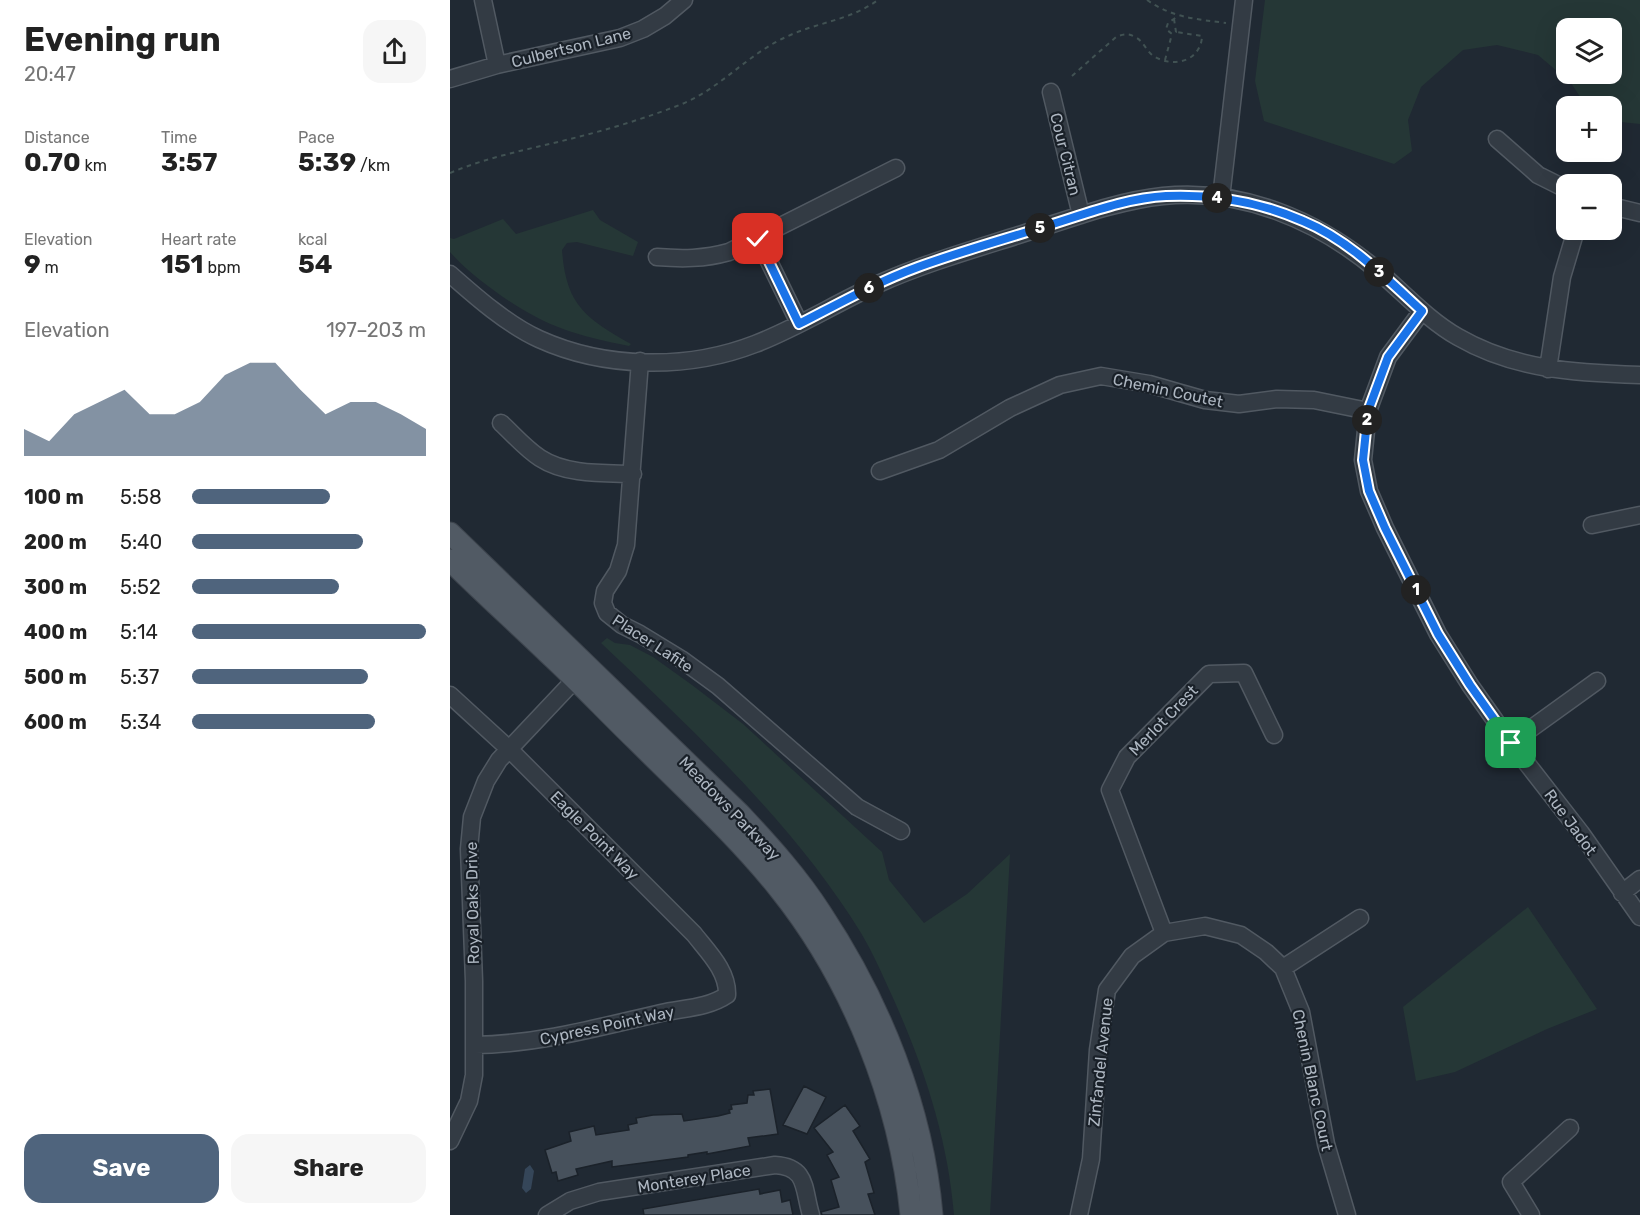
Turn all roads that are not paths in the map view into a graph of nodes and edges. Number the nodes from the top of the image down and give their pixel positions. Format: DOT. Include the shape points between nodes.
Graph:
graph roads {
  1 [pos="483,0"];
  2 [pos="684,0"];
  3 [pos="1244,0"];
  4 [pos="497,65"];
  5 [pos="450,80"];
  6 [pos="1051,92"];
  7 [pos="1497,140"];
  8 [pos="896,168"];
  9 [pos="1556,184"];
  10 [pos="1221,198"];
  11 [pos="1622,209"];
  12 [pos="1640,213"];
  13 [pos="1081,215"];
  14 [pos="758,239"];
  15 [pos="1573,240"];
  16 [pos="657,257"];
  17 [pos="453,284"];
  18 [pos="1422,311"];
  19 [pos="799,324"];
  20 [pos="640,362"];
  21 [pos="1548,369"];
  22 [pos="1640,375"];
  23 [pos="1368,411"];
  24 [pos="501,423"];
  25 [pos="880,471"];
  26 [pos="633,474"];
  27 [pos="1640,515"];
  28 [pos="1592,525"];
  29 [pos="450,533"];
  30 [pos="450,560"];
  31 [pos="581,672"];
  32 [pos="1597,681"];
  33 [pos="450,695"];
  34 [pos="1274,735"];
  35 [pos="1511,743"];
  36 [pos="509,749"];
  37 [pos="901,831"];
  38 [pos="1640,879"];
  39 [pos="1622,893"];
  40 [pos="1640,917"];
  41 [pos="1360,918"];
  42 [pos="1164,933"];
  43 [pos="1283,968"];
  44 [pos="728,986"];
  45 [pos="475,1046"];
  46 [pos="1570,1128"];
  47 [pos="450,1141"];
  48 [pos="547,1215"];
  49 [pos="811,1215"];
  50 [pos="910,1215"];
  51 [pos="932,1215"];
  52 [pos="1079,1215"];
  53 [pos="1347,1215"];
  54 [pos="1531,1215"];
  1 -- 4 [label="street"];
  2 -- 4 [label="street, Culbertson Lane" via="665,16 620,38"];
  3 -- 10 [label="street"];
  4 -- 5 [label="street, Culbertson Lane"];
  6 -- 13 [label="street, Cour Citran"];
  7 -- 9 [label="street" via="1538,176"];
  8 -- 14 [label="street"];
  10 -- 13 [label="street" via="1163,196"];
  10 -- 18 [label="street" via="1280,212 1329,234 1357,253"];
  11 -- 12 [label="street"];
  13 -- 19 [label="street" via="918,267"];
  14 -- 16 [label="street" via="711,258"];
  14 -- 19 [label="street"];
  15 -- 21 [label="street" via="1562,277"];
  17 -- 20 [label="street" via="538,339 584,354"];
  18 -- 21 [label="street" via="1456,336 1486,351"];
  18 -- 23 [label="street, Rue Jadot" via="1388,357"];
  19 -- 20 [label="street" via="723,354 690,361"];
  20 -- 26 [label="street, Placer Lafite"];
  21 -- 22 [label="street"];
  23 -- 25 [label="street, Chemin Coutet" via="1314,400 1239,404 1204,400 1149,384 1101,376 1060,385 1010,408 939,450"];
  23 -- 35 [label="street, Rue Jadot" via="1363,460 1369,491 1438,634"];
  24 -- 26 [label="street" via="540,458 562,467"];
  26 -- 37 [label="street, Placer Lafite" via="626,545 618,571 605,591 603,603 607,613 718,686 857,807"];
  27 -- 28 [label="street"];
  29 -- 31 [label="main road, Meadows Parkway"];
  30 -- 31 [label="main road, Meadows Parkway"];
  31 -- 36 [label="street, Royal Oaks Drive"];
  31 -- 50 [label="main road, Meadows Parkway" via="752,856 817,944 842,987 874,1058 899,1141"];
  31 -- 51 [label="main road, Meadows Parkway" via="740,814 774,850 821,913 874,1004 902,1078 919,1138"];
  32 -- 35 [label="street"];
  33 -- 36 [label="street, Eagle Point Way"];
  34 -- 42 [label="street, Merlot Crest" via="1244,673 1209,674 1127,757 1110,790"];
  35 -- 39 [label="street, Rue Jadot"];
  36 -- 44 [label="street, Eagle Point Way" via="694,934 720,967"];
  36 -- 45 [label="street, Royal Oaks Drive" via="486,781 472,817 469,849"];
  38 -- 39 [label="street"];
  39 -- 40 [label="street, Rue Jadot"];
  41 -- 43 [label="street"];
  42 -- 43 [label="street, Chenin Blanc Court" via="1205,926 1241,935"];
  42 -- 52 [label="street, Zinfandel Avenue" via="1132,956 1107,990 1098,1050 1091,1159"];
  43 -- 53 [label="street, Chenin Blanc Court" via="1301,1012 1326,1144"];
  44 -- 45 [label="street, Cypress Point Way" via="727,994 712,1004 546,1039"];
  45 -- 47 [label="street, Royal Oaks Drive" via="469,1101"];
  46 -- 54 [label="street" via="1511,1182"];
  48 -- 49 [label="street, Monterey Place" via="570,1201 599,1192 775,1165 788,1166 800,1174"];
}
